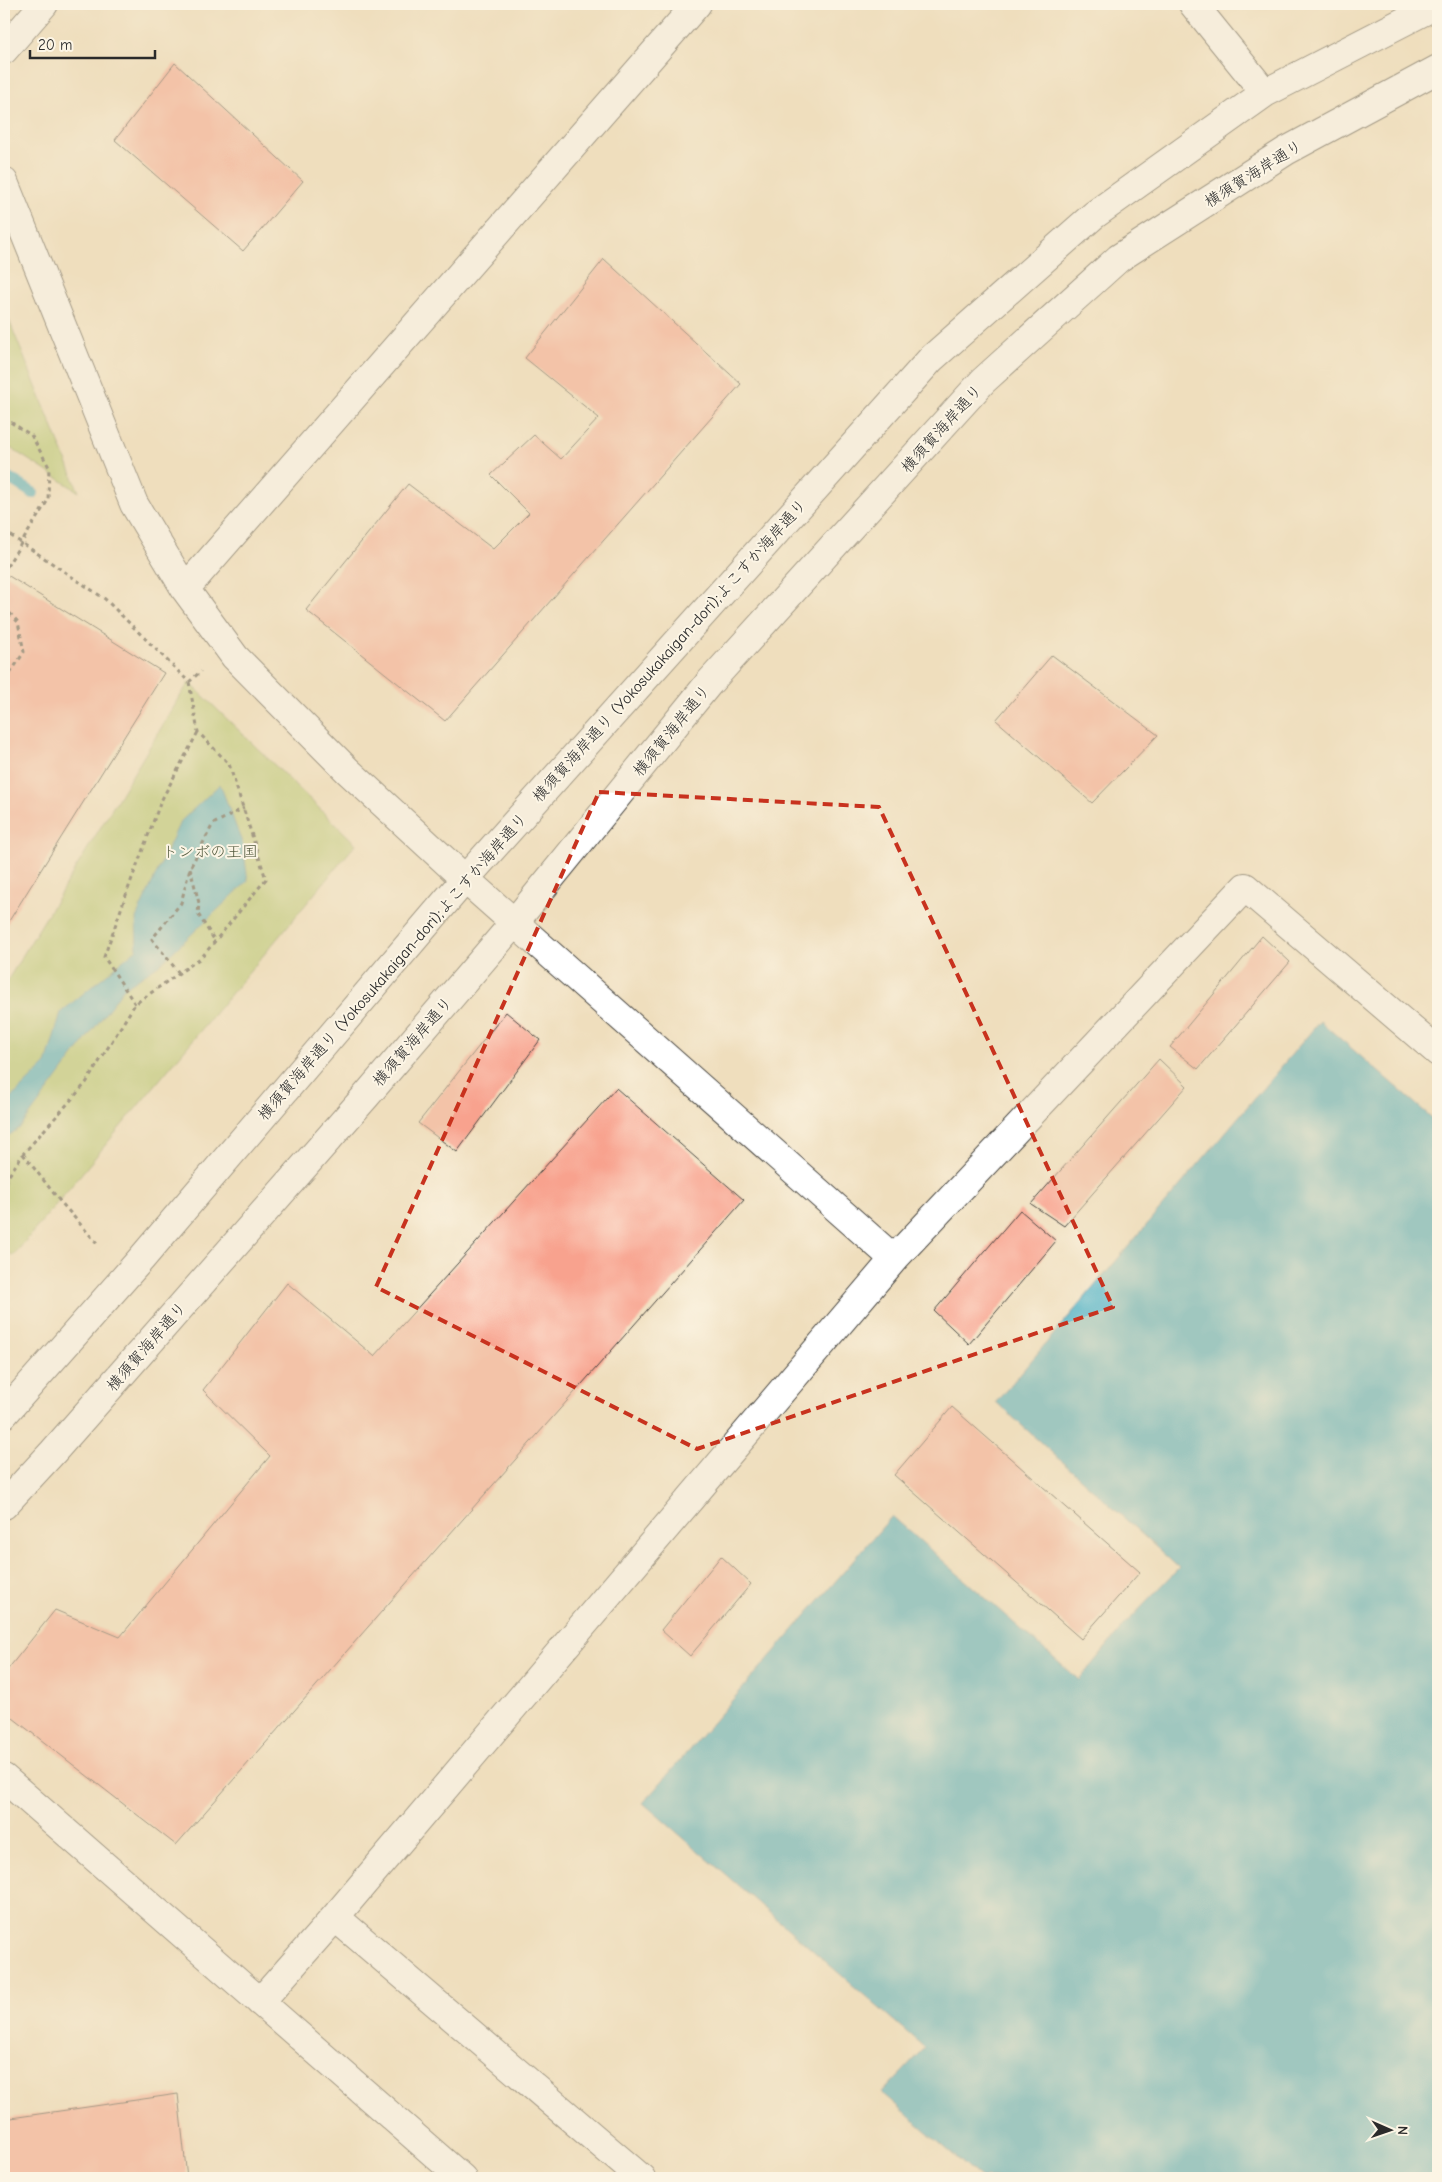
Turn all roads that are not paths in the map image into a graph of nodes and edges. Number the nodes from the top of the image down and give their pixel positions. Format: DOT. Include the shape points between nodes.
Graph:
graph roads {
  1 [pos="44,4"];
  2 [pos="697,4"];
  3 [pos="1193,4"];
  4 [pos="1438,4"];
  5 [pos="4,50"];
  6 [pos="1438,69"];
  7 [pos="1265,92"];
  8 [pos="4,182"];
  9 [pos="185,589"];
  10 [pos="465,879"];
  11 [pos="514,923"];
  12 [pos="1438,1052"];
  13 [pos="894,1259"];
  14 [pos="4,1414"];
  15 [pos="4,1505"];
  16 [pos="4,1778"];
  17 [pos="335,1917"];
  18 [pos="260,2002"];
  19 [pos="462,2178"];
  20 [pos="642,2178"];
  1 -- 5 [label="street"];
  2 -- 9 [label="street"];
  3 -- 7 [label="street"];
  4 -- 7 [label="street, 横須賀海岸通り (Yokosukakaigan-dori);よこすか海岸通り"];
  6 -- 11 [label="street, 横須賀海岸通り" via="1286,151 1119,258 983,381 709,683"];
  7 -- 10 [label="street, 横須賀海岸通り (Yokosukakaigan-dori);よこすか海岸通り" via="1094,215 931,359"];
  8 -- 9 [label="street" via="134,504"];
  9 -- 10 [label="street" via="235,657 348,771"];
  10 -- 11 [label="street"];
  10 -- 14 [label="street, 横須賀海岸通り (Yokosukakaigan-dori);よこすか海岸通り" via="142,1258"];
  11 -- 13 [label="street"];
  11 -- 15 [label="street, 横須賀海岸通り" via="366,1096"];
  12 -- 13 [label="street" via="1245,886"];
  13 -- 17 [label="street"];
  16 -- 18 [label="street"];
  17 -- 18 [label="street"];
  17 -- 20 [label="street"];
  18 -- 19 [label="street"];
}
